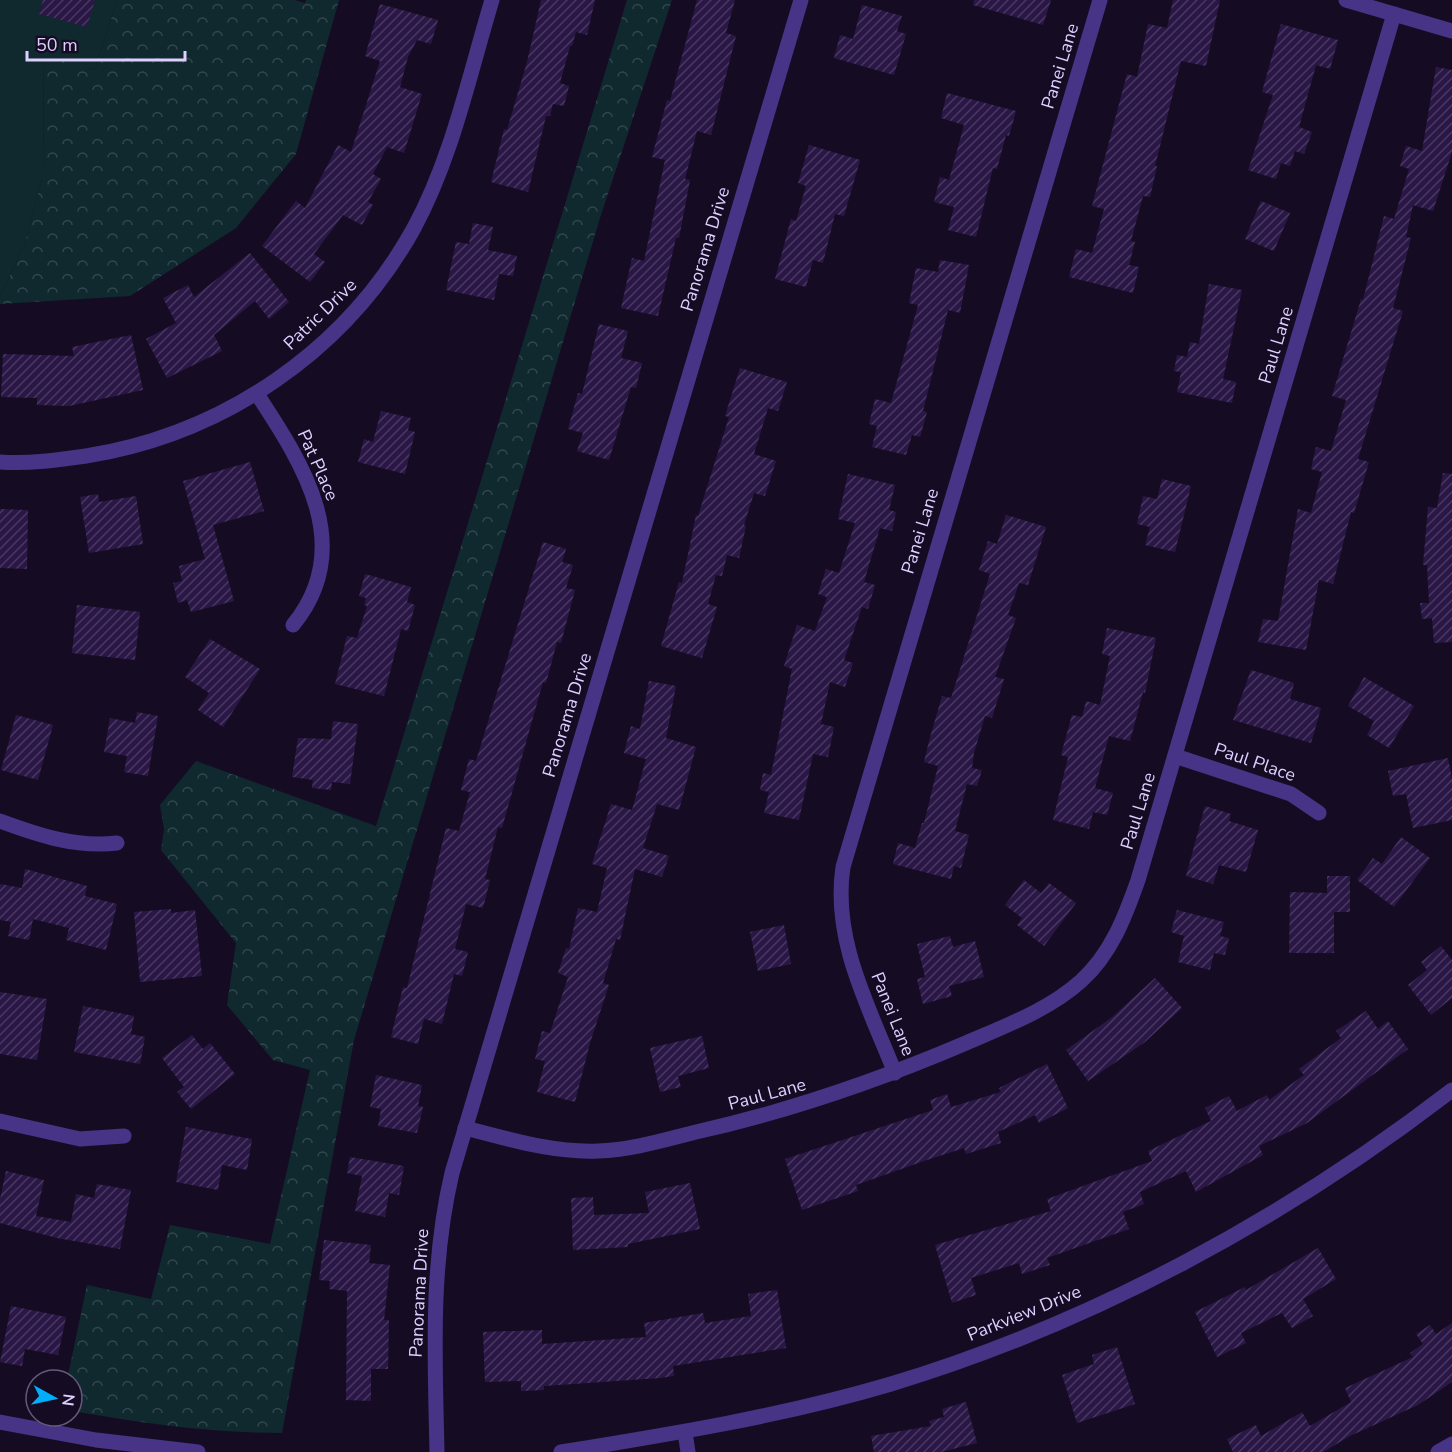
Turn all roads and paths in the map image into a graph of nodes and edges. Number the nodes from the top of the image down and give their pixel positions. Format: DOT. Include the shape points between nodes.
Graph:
graph roads {
  1 [pos="492,0"];
  2 [pos="801,0"];
  3 [pos="1100,0"];
  4 [pos="1346,0"];
  5 [pos="1394,14"];
  6 [pos="1452,31"];
  7 [pos="257,394"];
  8 [pos="0,462"];
  9 [pos="293,625"];
  10 [pos="1175,756"];
  11 [pos="1319,813"];
  12 [pos="0,821"];
  13 [pos="117,843"];
  14 [pos="896,1073"];
  15 [pos="1452,1090"];
  16 [pos="0,1121"];
  17 [pos="465,1128"];
  18 [pos="124,1136"];
  19 [pos="0,1422"];
  20 [pos="685,1432"];
  21 [pos="1452,1444"];
  22 [pos="198,1452"];
  23 [pos="437,1452"];
  24 [pos="561,1452"];
  25 [pos="688,1452"];
  26 [pos="1438,1452"];
  1 -- 7 [label="street, Patric Drive" via="441,165 403,246 381,280 338,329"];
  2 -- 17 [label="street, Panorama Drive"];
  3 -- 14 [label="street, Panei Lane" via="843,867 839,904 846,942"];
  4 -- 5 [label="street"];
  5 -- 6 [label="street"];
  5 -- 10 [label="street, Paul Lane"];
  7 -- 8 [label="street, Patric Drive" via="206,421 141,444 71,458"];
  7 -- 9 [label="street, Pat Place" via="298,460 321,524 318,580 309,604"];
  10 -- 11 [label="street, Paul Place" via="1291,794"];
  10 -- 14 [label="street, Paul Lane" via="1131,900 1115,938 1094,969 1045,1006"];
  12 -- 13 [label="street" via="67,842"];
  14 -- 17 [label="street, Paul Lane" via="769,1115 615,1149 560,1150"];
  15 -- 20 [label="street, Parkview Drive" via="1326,1179 1206,1250 1088,1310 892,1383 790,1411"];
  16 -- 18 [label="street" via="80,1140"];
  17 -- 23 [label="street, Panorama Drive" via="444,1207 436,1271"];
  19 -- 22 [label="street" via="96,1440"];
  20 -- 24 [label="street, Parkview Drive"];
  20 -- 25 [label="street"];
  21 -- 26 [label="street"];
}
